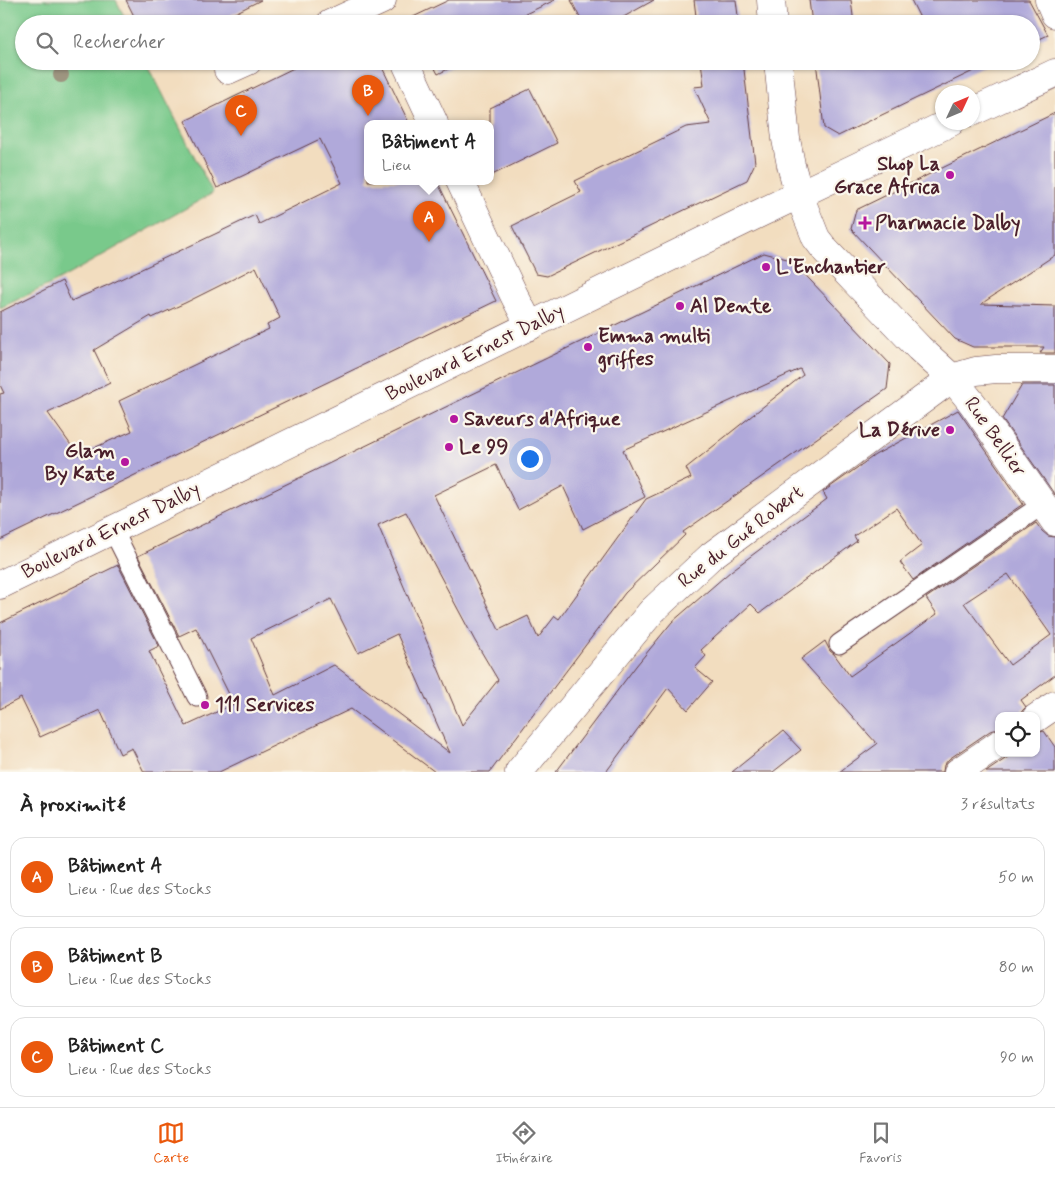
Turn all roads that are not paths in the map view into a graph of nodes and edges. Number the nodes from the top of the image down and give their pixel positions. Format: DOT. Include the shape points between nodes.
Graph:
graph roads {
  1 [pos="771,0"];
  2 [pos="1048,0"];
  3 [pos="382,9"];
  4 [pos="1055,14"];
  5 [pos="361,15"];
  6 [pos="773,15"];
  7 [pos="409,70"];
  8 [pos="779,70"];
  9 [pos="1055,73"];
  10 [pos="980,108"];
  11 [pos="433,120"];
  12 [pos="935,130"];
  13 [pos="462,185"];
  14 [pos="799,194"];
  15 [pos="530,326"];
  16 [pos="1055,369"];
  17 [pos="952,378"];
  18 [pos="1049,513"];
  19 [pos="113,530"];
  20 [pos="0,585"];
  21 [pos="839,644"];
  22 [pos="197,697"];
  23 [pos="1055,705"];
  24 [pos="1040,715"];
  25 [pos="995,747"];
  26 [pos="528,768"];
  27 [pos="958,772"];
  1 -- 6 [label="street"];
  2 -- 4 [label="street"];
  3 -- 5 [label="street"];
  7 -- 11 [label="street"];
  8 -- 14 [label="street, Rue Bellier" via="786,139"];
  9 -- 10 [label="street"];
  12 -- 14 [label="street, Boulevard Ernest Dalby"];
  13 -- 15 [label="street"];
  14 -- 15 [label="street, Boulevard Ernest Dalby"];
  14 -- 17 [label="street, Rue Bellier" via="816,238 826,251"];
  15 -- 19 [label="street, Boulevard Ernest Dalby"];
  16 -- 17 [label="street" via="996,369"];
  17 -- 18 [label="street, Rue Bellier"];
  17 -- 26 [label="street, Rue du Gué Robert" via="712,556 652,611"];
  18 -- 21 [label="lane"];
  19 -- 20 [label="street, Boulevard Ernest Dalby"];
  19 -- 22 [label="lane"];
  23 -- 24 [label="street"];
  25 -- 27 [label="street"];
}
